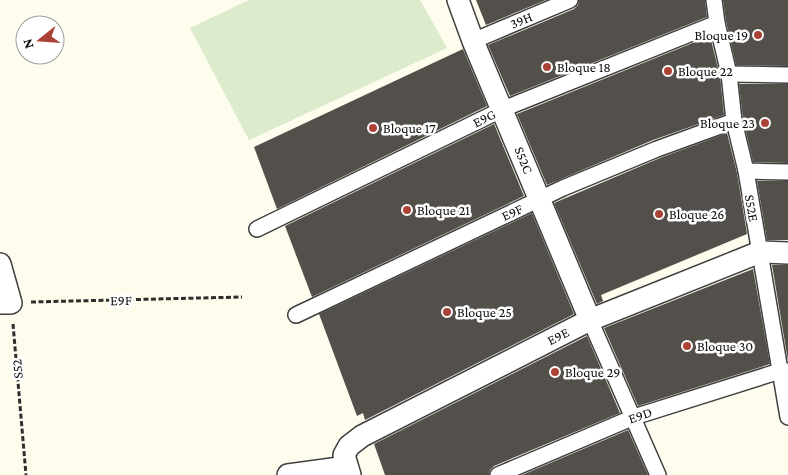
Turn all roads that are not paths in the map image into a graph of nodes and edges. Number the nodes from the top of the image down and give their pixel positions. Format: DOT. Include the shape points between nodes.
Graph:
graph roads {
  1 [pos="458,0"];
  2 [pos="570,0"];
  3 [pos="714,0"];
  4 [pos="717,23"];
  5 [pos="473,41"];
  6 [pos="729,74"];
  7 [pos="788,75"];
  8 [pos="503,109"];
  9 [pos="734,122"];
  10 [pos="746,171"];
  11 [pos="788,172"];
  12 [pos="540,200"];
  13 [pos="257,229"];
  14 [pos="760,252"];
  15 [pos="788,253"];
  16 [pos="0,264"];
  17 [pos="6,303"];
  18 [pos="296,315"];
  19 [pos="590,320"];
  20 [pos="784,371"];
  21 [pos="634,417"];
  22 [pos="788,417"];
  23 [pos="347,465"];
  24 [pos="288,475"];
  25 [pos="498,475"];
  26 [pos="658,475"];
  1 -- 5 [label="street, S52C"];
  2 -- 5 [label="street, 39H"];
  3 -- 4 [label="street, S52E"];
  4 -- 6 [label="street, S52E"];
  4 -- 8 [label="street, E9G"];
  5 -- 8 [label="street, S52C"];
  6 -- 7 [label="street"];
  6 -- 9 [label="street, S52E"];
  8 -- 12 [label="street, S52C"];
  8 -- 13 [label="street, E9G"];
  9 -- 10 [label="street, S52E"];
  9 -- 12 [label="street, E9F" via="657,149"];
  10 -- 11 [label="street"];
  10 -- 14 [label="street, S52E"];
  12 -- 18 [label="street, E9F"];
  12 -- 19 [label="street, S52C"];
  14 -- 15 [label="street, E9E"];
  14 -- 19 [label="street, E9E"];
  14 -- 20 [label="street, S52E"];
  16 -- 17 [label="street"];
  19 -- 21 [label="street"];
  19 -- 23 [label="street, E9E" via="362,436 348,446"];
  20 -- 21 [label="street, E9D"];
  20 -- 22 [label="street, S52E"];
  21 -- 25 [label="street, E9D"];
  21 -- 26 [label="street"];
  23 -- 24 [label="street, E9E"];
}
